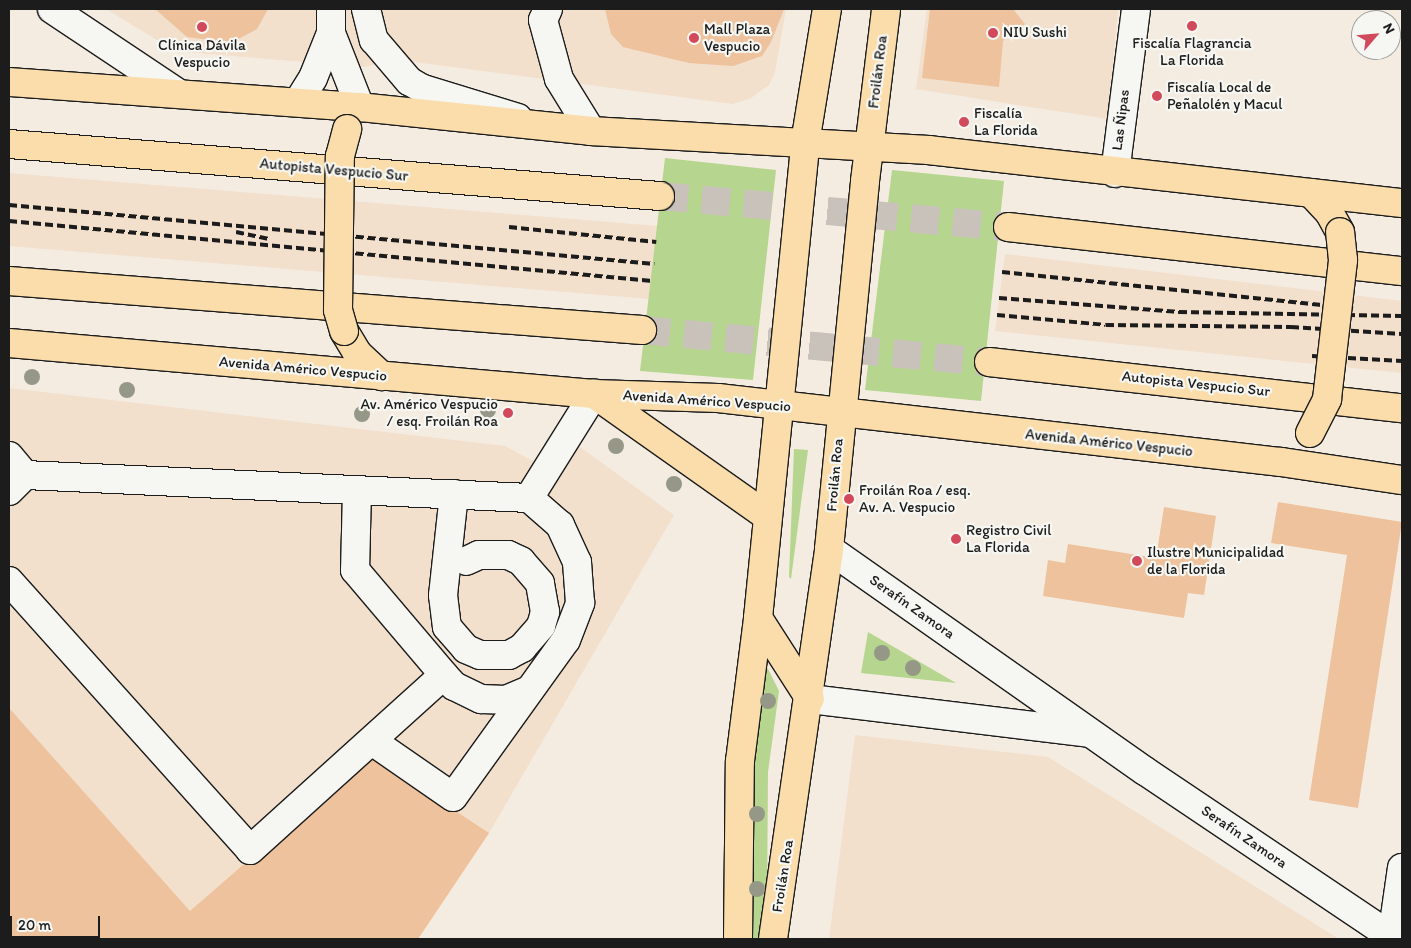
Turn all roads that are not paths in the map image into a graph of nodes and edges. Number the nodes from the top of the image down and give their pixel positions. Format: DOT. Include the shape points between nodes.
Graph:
graph roads {
  1 [pos="52,9"];
  2 [pos="366,9"];
  3 [pos="548,9"];
  4 [pos="826,9"];
  5 [pos="886,9"];
  6 [pos="1136,9"];
  7 [pos="331,21"];
  8 [pos="9,82"];
  9 [pos="178,93"];
  10 [pos="298,102"];
  11 [pos="353,118"];
  12 [pos="543,127"];
  13 [pos="591,131"];
  14 [pos="805,143"];
  15 [pos="9,144"];
  16 [pos="869,146"];
  17 [pos="1115,172"];
  18 [pos="1311,193"];
  19 [pos="660,196"];
  20 [pos="1402,203"];
  21 [pos="1008,227"];
  22 [pos="1402,271"];
  23 [pos="9,281"];
  24 [pos="642,330"];
  25 [pos="14,348"];
  26 [pos="989,362"];
  27 [pos="382,376"];
  28 [pos="594,394"];
  29 [pos="778,405"];
  30 [pos="1402,408"];
  31 [pos="841,412"];
  32 [pos="1281,462"];
  33 [pos="13,474"];
  34 [pos="1402,480"];
  35 [pos="358,490"];
  36 [pos="454,494"];
  37 [pos="529,498"];
  38 [pos="767,516"];
  39 [pos="829,549"];
  40 [pos="466,561"];
  41 [pos="9,581"];
  42 [pos="758,618"];
  43 [pos="444,675"];
  44 [pos="529,690"];
  45 [pos="810,699"];
  46 [pos="1093,733"];
  47 [pos="372,741"];
  48 [pos="1402,868"];
  49 [pos="1394,938"];
  50 [pos="738,939"];
  51 [pos="773,939"];
  1 -- 9 [label="street"];
  2 -- 12 [label="street" via="374,40 409,81 422,89"];
  3 -- 13 [label="street" via="543,20 559,79"];
  4 -- 14 [label="main road"];
  5 -- 16 [label="main road, Froilán Roa"];
  6 -- 17 [label="street, Las Ñipas"];
  7 -- 10 [label="street" via="313,78"];
  7 -- 11 [label="street"];
  8 -- 9 [label="main road"];
  9 -- 10 [label="main road"];
  10 -- 11 [label="main road"];
  11 -- 12 [label="main road"];
  11 -- 27 [label="main road, bridge" via="340,156 338,310 344,331 357,353"];
  12 -- 13 [label="main road"];
  13 -- 14 [label="main road"];
  14 -- 16 [label="main road"];
  14 -- 29 [label="main road"];
  15 -- 19 [label="main road, Autopista Vespucio Sur"];
  16 -- 17 [label="main road"];
  16 -- 31 [label="main road, Froilán Roa"];
  17 -- 18 [label="main road"];
  18 -- 20 [label="main road"];
  18 -- 32 [label="main road, bridge" via="1329,212 1340,232 1343,260 1327,398 1310,433"];
  21 -- 22 [label="main road"];
  23 -- 24 [label="main road"];
  25 -- 27 [label="main road, Avenida Américo Vespucio"];
  26 -- 30 [label="main road, Autopista Vespucio Sur"];
  27 -- 28 [label="main road, Avenida Américo Vespucio"];
  28 -- 29 [label="main road, Avenida Américo Vespucio" via="718,398"];
  28 -- 37 [label="street"];
  28 -- 38 [label="main road"];
  29 -- 31 [label="main road, Avenida Américo Vespucio"];
  29 -- 38 [label="main road"];
  31 -- 32 [label="main road, Avenida Américo Vespucio"];
  31 -- 39 [label="main road, Froilán Roa"];
  32 -- 34 [label="main road, Avenida Américo Vespucio"];
  33 -- 35 [label="street"];
  35 -- 36 [label="street"];
  35 -- 43 [label="street" via="355,570"];
  36 -- 37 [label="street"];
  36 -- 40 [label="street" via="443,595 447,627 466,649 480,655 509,654 522,648 533,638 543,619 545,597 540,583 527,566 508,555 479,555"];
  37 -- 44 [label="street" via="560,525 573,549 580,582 580,602 572,628"];
  38 -- 42 [label="main road"];
  39 -- 45 [label="main road, Froilán Roa"];
  39 -- 46 [label="street, Serafín Zamora"];
  41 -- 47 [label="street" via="250,850"];
  42 -- 45 [label="main road"];
  42 -- 50 [label="main road" via="740,761"];
  43 -- 44 [label="street" via="454,686 481,699 506,700"];
  43 -- 47 [label="street"];
  44 -- 47 [label="street" via="454,797"];
  45 -- 46 [label="street, Serafín Zamora"];
  45 -- 51 [label="main road, Froilán Roa"];
  46 -- 49 [label="street, Serafín Zamora"];
  48 -- 49 [label="street"];
}
